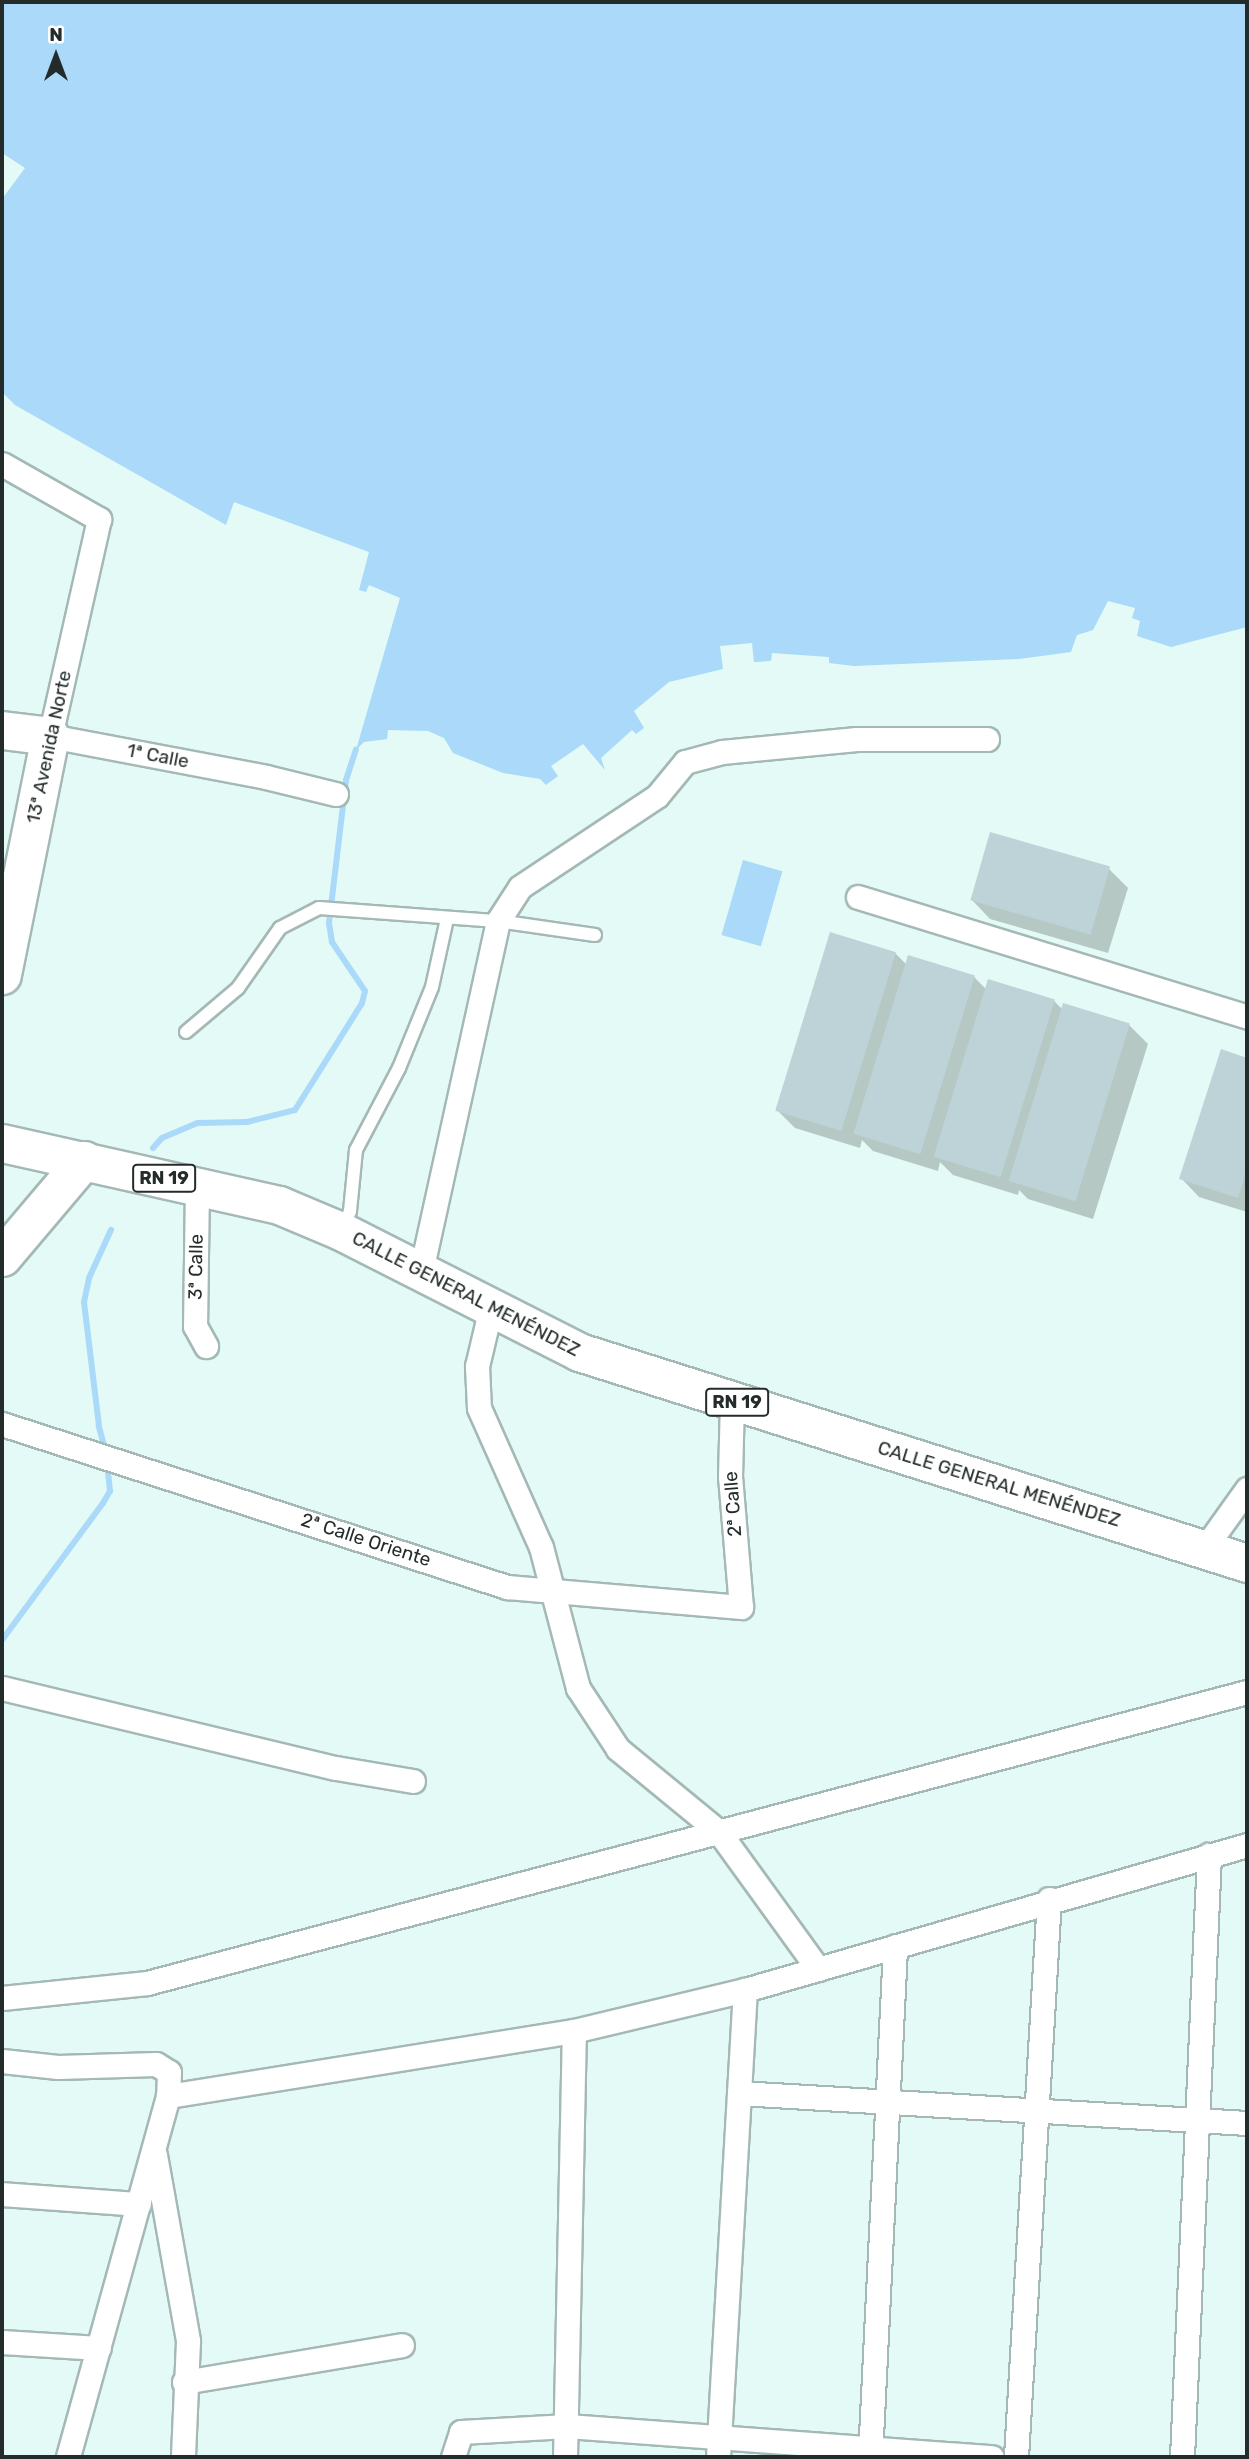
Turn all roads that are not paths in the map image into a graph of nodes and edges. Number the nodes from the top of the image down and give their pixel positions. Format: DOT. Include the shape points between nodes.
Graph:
graph roads {
  1 [pos="2,464"];
  2 [pos="2,730"];
  3 [pos="50,736"];
  4 [pos="987,739"];
  5 [pos="336,794"];
  6 [pos="858,897"];
  7 [pos="447,919"];
  8 [pos="498,921"];
  9 [pos="594,935"];
  10 [pos="2,975"];
  11 [pos="1247,1017"];
  12 [pos="187,1032"];
  13 [pos="2,1143"];
  14 [pos="84,1160"];
  15 [pos="197,1185"];
  16 [pos="341,1231"];
  17 [pos="2,1257"];
  18 [pos="421,1271"];
  19 [pos="491,1307"];
  20 [pos="206,1346"];
  21 [pos="732,1401"];
  22 [pos="2,1424"];
  23 [pos="1247,1489"];
  24 [pos="1204,1549"];
  25 [pos="1247,1563"];
  26 [pos="553,1591"];
  27 [pos="741,1607"];
  28 [pos="2,1688"];
  29 [pos="1247,1692"];
  30 [pos="413,1781"];
  31 [pos="719,1832"];
  32 [pos="1247,1845"];
  33 [pos="1209,1855"];
  34 [pos="1049,1899"];
  35 [pos="895,1947"];
  36 [pos="818,1969"];
  37 [pos="745,1990"];
  38 [pos="2,1998"];
  39 [pos="574,2031"];
  40 [pos="2,2062"];
  41 [pos="739,2093"];
  42 [pos="168,2096"];
  43 [pos="887,2102"];
  44 [pos="1037,2110"];
  45 [pos="1197,2120"];
  46 [pos="1247,2123"];
  47 [pos="154,2148"];
  48 [pos="2,2194"];
  49 [pos="139,2204"];
  50 [pos="2,2342"];
  51 [pos="402,2345"];
  52 [pos="99,2348"];
  53 [pos="184,2382"];
  54 [pos="567,2426"];
  55 [pos="718,2447"];
  56 [pos="870,2453"];
  57 [pos="68,2457"];
  58 [pos="183,2457"];
  59 [pos="453,2457"];
  60 [pos="565,2457"];
  61 [pos="992,2457"];
  62 [pos="1016,2457"];
  63 [pos="1182,2457"];
  1 -- 3 [label="street, 13ª Avenida Norte" via="99,519"];
  2 -- 3 [label="main road"];
  3 -- 5 [label="street, 1ª Calle" via="266,776"];
  3 -- 10 [label="main road, 13ª Avenida Norte"];
  4 -- 8 [label="street" via="856,739 722,752 685,762 657,796 520,887"];
  6 -- 11 [label="street"];
  7 -- 8 [label="lane"];
  7 -- 12 [label="lane" via="319,908 280,928 238,988"];
  7 -- 16 [label="lane" via="432,987 399,1068 356,1150 350,1212"];
  8 -- 9 [label="lane"];
  8 -- 18 [label="street"];
  13 -- 14 [label="main road, CALLE GENERAL MENÉNDEZ"];
  14 -- 15 [label="main road, CALLE GENERAL MENÉNDEZ / RN 19"];
  14 -- 17 [label="main road"];
  15 -- 16 [label="main road, CALLE GENERAL MENÉNDEZ / RN 19" via="279,1205"];
  15 -- 20 [label="street, 3ª Calle" via="195,1326"];
  16 -- 18 [label="main road, CALLE GENERAL MENÉNDEZ / RN 19"];
  18 -- 19 [label="main road, CALLE GENERAL MENÉNDEZ / RN 19"];
  19 -- 21 [label="main road, CALLE GENERAL MENÉNDEZ / RN 19" via="579,1352"];
  19 -- 26 [label="street" via="474,1386 479,1408 541,1547"];
  21 -- 24 [label="main road, CALLE GENERAL MENÉNDEZ / RN 19"];
  21 -- 27 [label="street, 2ª Calle" via="730,1477"];
  22 -- 26 [label="street, 2ª Calle Oriente" via="507,1587"];
  23 -- 24 [label="street"];
  24 -- 25 [label="main road, CALLE GENERAL MENÉNDEZ / RN 19"];
  26 -- 27 [label="street, 2ª Calle Oriente"];
  26 -- 31 [label="street" via="578,1688 598,1724 646,1775"];
  28 -- 30 [label="street" via="336,1768"];
  29 -- 31 [label="street"];
  31 -- 36 [label="street"];
  31 -- 38 [label="street" via="147,1983"];
  32 -- 33 [label="street"];
  33 -- 34 [label="street"];
  33 -- 45 [label="street"];
  34 -- 35 [label="street"];
  34 -- 44 [label="street"];
  35 -- 36 [label="street"];
  35 -- 43 [label="street"];
  36 -- 37 [label="street"];
  37 -- 39 [label="street"];
  37 -- 41 [label="street"];
  39 -- 42 [label="street"];
  39 -- 54 [label="street"];
  40 -- 42 [label="street" via="58,2067 156,2064 169,2072"];
  41 -- 43 [label="street"];
  41 -- 55 [label="street"];
  42 -- 47 [label="street"];
  43 -- 44 [label="street"];
  43 -- 56 [label="street"];
  44 -- 45 [label="street"];
  44 -- 62 [label="street"];
  45 -- 46 [label="street"];
  45 -- 63 [label="street"];
  47 -- 49 [label="street"];
  47 -- 53 [label="street" via="188,2341"];
  48 -- 49 [label="street"];
  49 -- 52 [label="street"];
  50 -- 52 [label="street"];
  51 -- 53 [label="street"];
  52 -- 57 [label="street"];
  53 -- 58 [label="street"];
  54 -- 55 [label="street"];
  54 -- 59 [label="street" via="461,2432"];
  54 -- 60 [label="street"];
  55 -- 56 [label="street"];
  56 -- 61 [label="street"];
}
